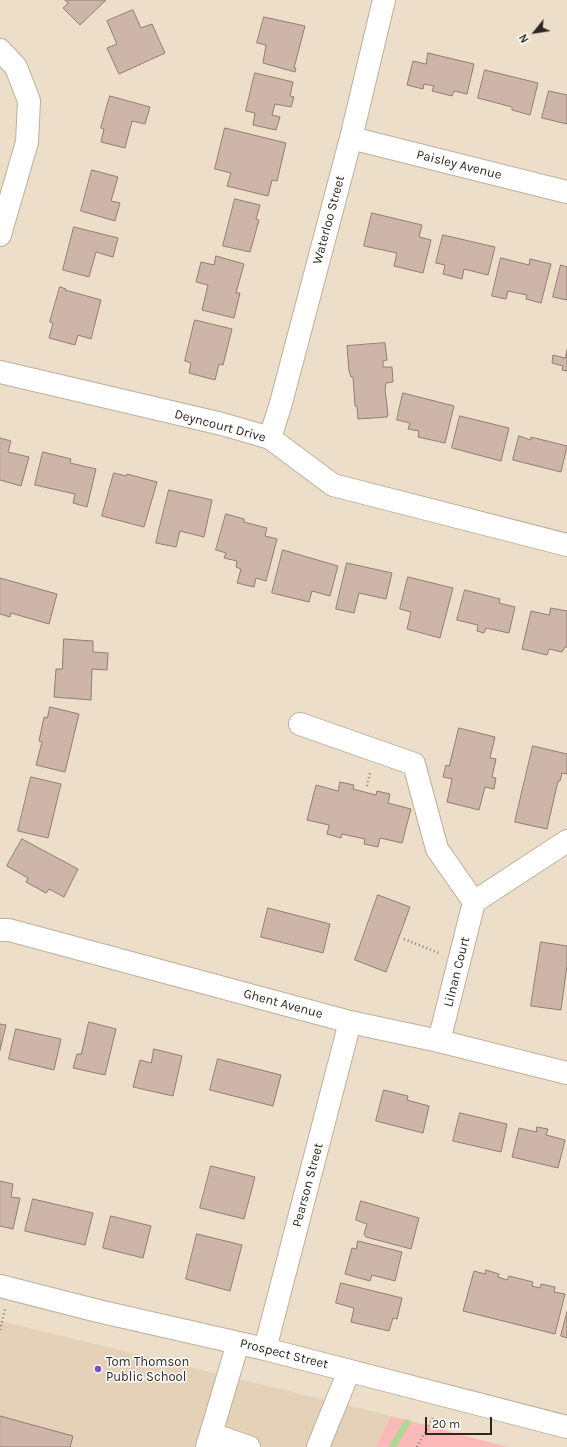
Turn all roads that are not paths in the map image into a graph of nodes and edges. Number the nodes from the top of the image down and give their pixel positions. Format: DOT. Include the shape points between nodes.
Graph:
graph roads {
  1 [pos="384,0"];
  2 [pos="0,50"];
  3 [pos="351,138"];
  4 [pos="567,192"];
  5 [pos="0,235"];
  6 [pos="0,372"];
  7 [pos="270,438"];
  8 [pos="567,545"];
  9 [pos="300,724"];
  10 [pos="567,841"];
  11 [pos="474,902"];
  12 [pos="0,930"];
  13 [pos="350,1022"];
  14 [pos="439,1041"];
  15 [pos="567,1073"];
  16 [pos="0,1286"];
  17 [pos="238,1343"];
  18 [pos="265,1349"];
  19 [pos="349,1371"];
  20 [pos="567,1427"];
  21 [pos="209,1441"];
  22 [pos="249,1447"];
  23 [pos="318,1447"];
  1 -- 3 [label="street, Waterloo Street"];
  2 -- 5 [label="street" via="16,68 29,101 27,142"];
  3 -- 4 [label="street, Paisley Avenue"];
  3 -- 7 [label="street, Waterloo Street"];
  6 -- 7 [label="street, Deyncourt Drive" via="222,424"];
  7 -- 8 [label="street, Deyncourt Drive" via="333,485"];
  9 -- 11 [label="street" via="414,764 437,849"];
  10 -- 11 [label="street"];
  11 -- 14 [label="street, Lilnan Court"];
  12 -- 13 [label="street, Ghent Avenue" via="9,930"];
  13 -- 14 [label="street, Ghent Avenue"];
  13 -- 18 [label="street, Pearson Street"];
  14 -- 15 [label="street, Ghent Avenue"];
  16 -- 17 [label="street, Prospect Street"];
  17 -- 18 [label="street, Prospect Street"];
  17 -- 21 [label="street"];
  18 -- 19 [label="street, Prospect Street"];
  19 -- 20 [label="street, Prospect Street"];
  19 -- 23 [label="street"];
  21 -- 22 [label="street"];
}
